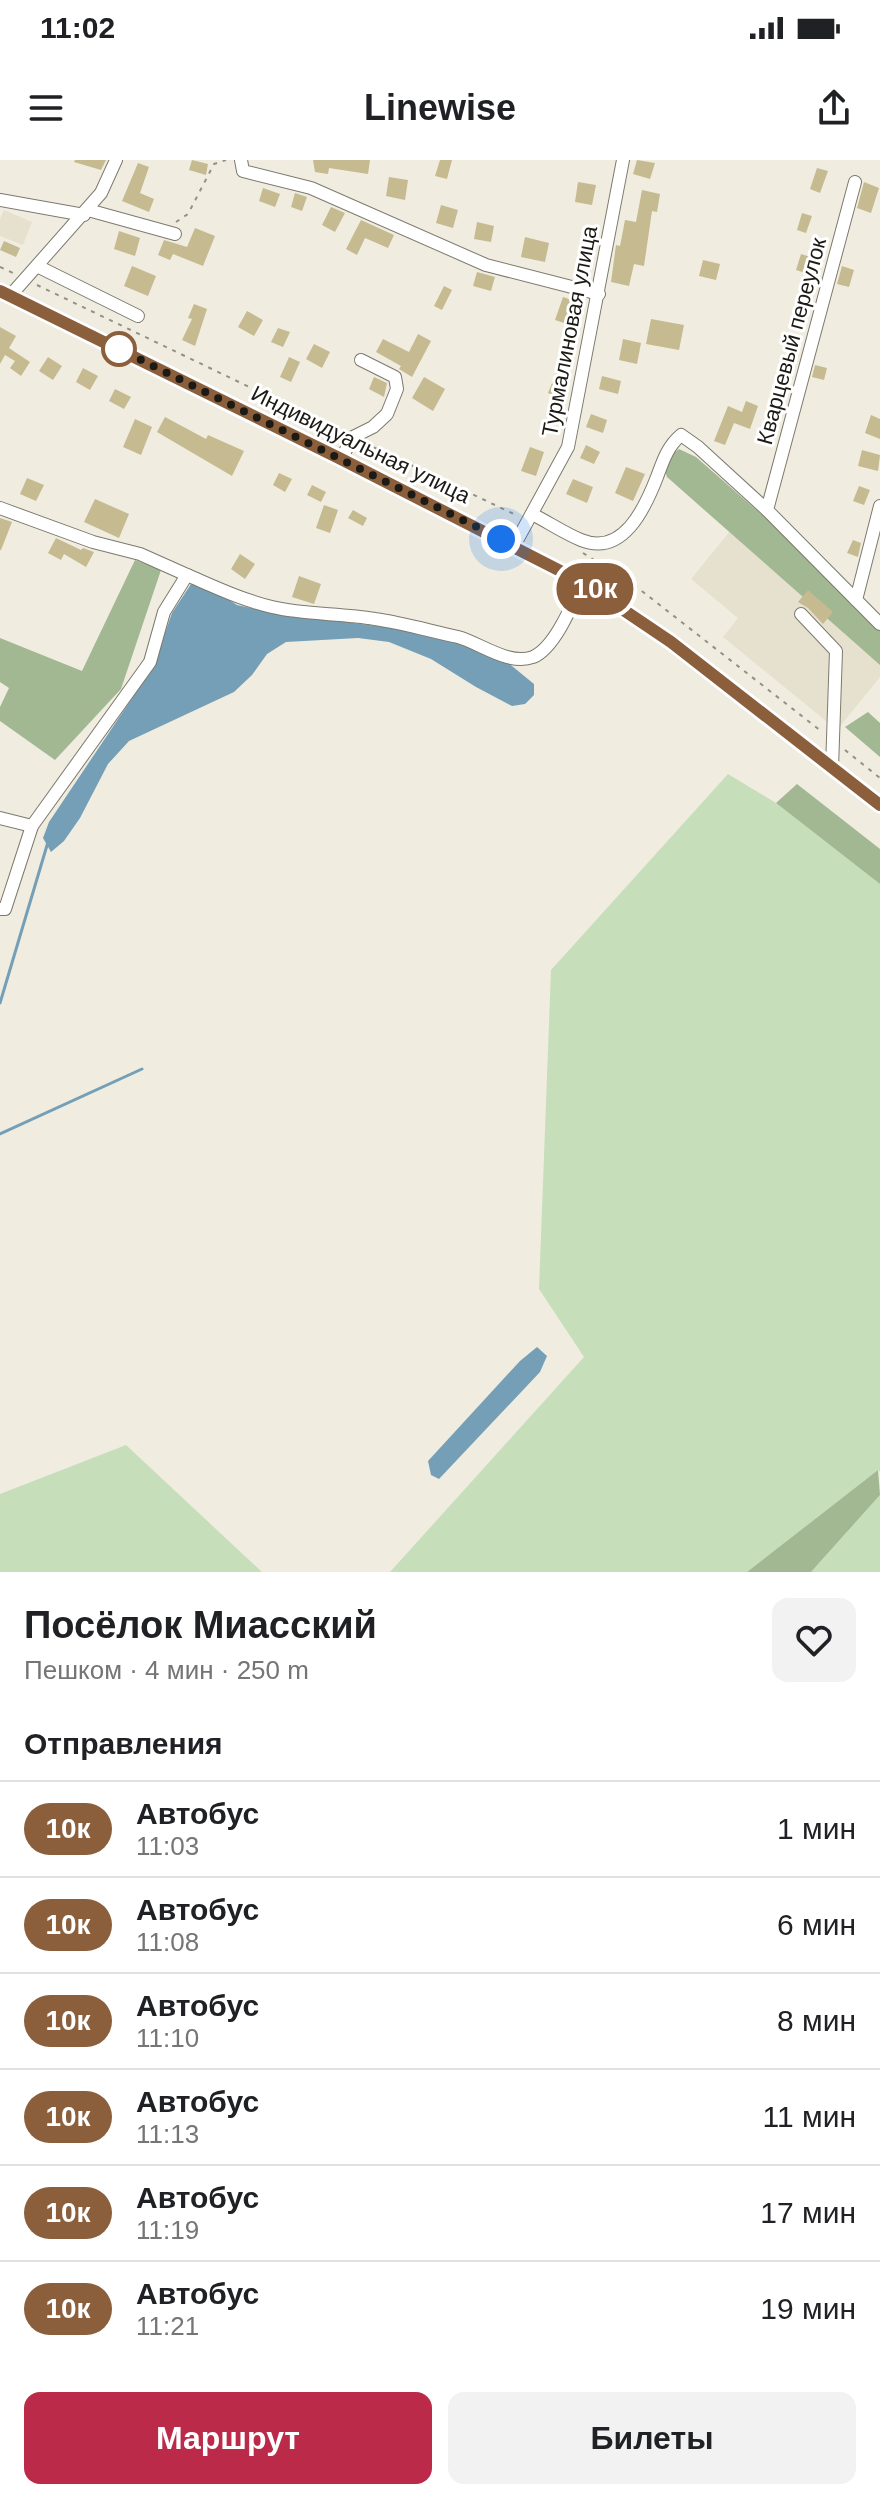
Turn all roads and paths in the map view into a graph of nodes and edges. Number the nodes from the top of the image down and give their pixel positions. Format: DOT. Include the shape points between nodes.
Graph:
graph roads {
  1 [pos="116,160"];
  2 [pos="226,160"];
  3 [pos="241,160"];
  4 [pos="623,160"];
  5 [pos="855,182"];
  6 [pos="0,200"];
  7 [pos="86,212"];
  8 [pos="169,232"];
  9 [pos="37,266"];
  10 [pos="0,267"];
  11 [pos="25,279"];
  12 [pos="5,294"];
  13 [pos="599,294"];
  14 [pos="138,316"];
  15 [pos="361,360"];
  16 [pos="353,437"];
  17 [pos="341,459"];
  18 [pos="880,506"];
  19 [pos="0,508"];
  20 [pos="767,510"];
  21 [pos="530,518"];
  22 [pos="514,546"];
  23 [pos="577,549"];
  24 [pos="187,575"];
  25 [pos="582,582"];
  26 [pos="856,600"];
  27 [pos="801,614"];
  28 [pos="880,624"];
  29 [pos="833,740"];
  30 [pos="832,768"];
  31 [pos="880,778"];
  32 [pos="880,805"];
  33 [pos="0,818"];
  34 [pos="32,826"];
  35 [pos="3,909"];
  1 -- 7 [label="street"];
  2 -- 8 [label="path" via="214,164 188,214"];
  3 -- 13 [label="street" via="243,171 311,188 486,265"];
  4 -- 13 [label="street, Турмалиновая улица"];
  5 -- 20 [label="street, Кварцевый переулок"];
  6 -- 7 [label="street"];
  7 -- 8 [label="street"];
  7 -- 9 [label="street"];
  9 -- 11 [label="street"];
  9 -- 14 [label="street"];
  10 -- 11 [label="path"];
  11 -- 12 [label="street"];
  11 -- 16 [label="path"];
  12 -- 17 [label="main road, Индивидуальная улица"];
  13 -- 21 [label="street, Турмалиновая улица" via="568,447"];
  15 -- 16 [label="street" via="395,377 397,389 387,414"];
  16 -- 17 [label="street"];
  16 -- 21 [label="path"];
  17 -- 22 [label="main road, Индивидуальная улица"];
  18 -- 26 [label="street"];
  19 -- 24 [label="street"];
  20 -- 21 [label="street" via="681,435 669,445 644,511 624,533 604,544 583,542"];
  20 -- 26 [label="street"];
  21 -- 22 [label="street, Турмалиновая улица"];
  22 -- 25 [label="main road, Индивидуальная улица"];
  23 -- 29 [label="path" via="638,588"];
  24 -- 25 [label="street" via="276,608 413,626 521,659 535,656 552,639"];
  24 -- 34 [label="street" via="164,612 150,662"];
  25 -- 30 [label="main road, Индивидуальная улица" via="671,642"];
  26 -- 28 [label="street"];
  27 -- 29 [label="street" via="836,651"];
  29 -- 30 [label="street"];
  29 -- 31 [label="path"];
  30 -- 32 [label="main road, Индивидуальная улица"];
  33 -- 34 [label="street"];
  34 -- 35 [label="street"];
}
